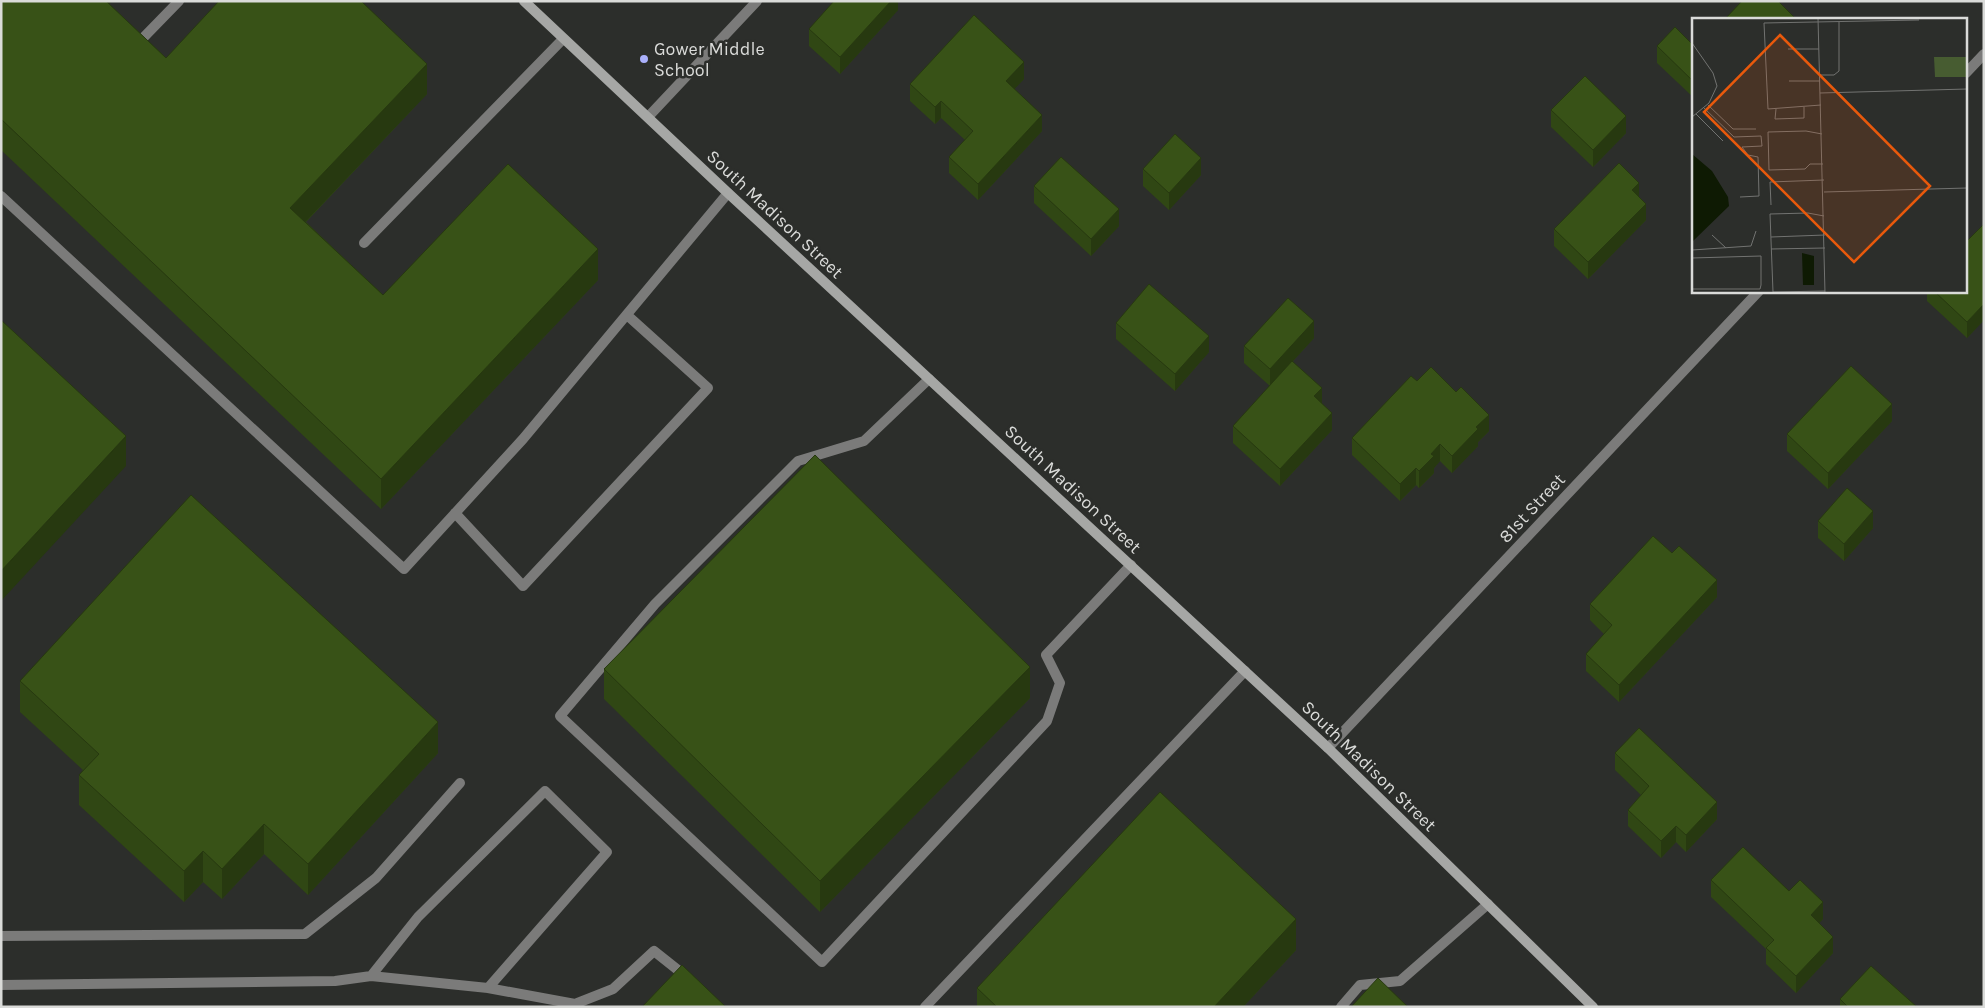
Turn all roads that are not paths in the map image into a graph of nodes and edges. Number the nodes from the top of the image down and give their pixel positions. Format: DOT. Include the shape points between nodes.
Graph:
graph roads {
  1 [pos="179,1"];
  2 [pos="525,1"];
  3 [pos="757,1"];
  4 [pos="144,37"];
  5 [pos="564,38"];
  6 [pos="1984,54"];
  7 [pos="1968,71"];
  8 [pos="648,117"];
  9 [pos="728,193"];
  10 [pos="1,196"];
  11 [pos="364,243"];
  12 [pos="1758,292"];
  13 [pos="627,315"];
  14 [pos="929,379"];
  15 [pos="455,513"];
  16 [pos="1131,565"];
  17 [pos="1245,671"];
  18 [pos="1328,748"];
  19 [pos="460,784"];
  20 [pos="1488,904"];
  21 [pos="1,936"];
  22 [pos="371,976"];
  23 [pos="693,982"];
  24 [pos="1,985"];
  25 [pos="488,988"];
  26 [pos="925,1007"];
  27 [pos="1342,1007"];
  28 [pos="1594,1007"];
  1 -- 4 [label="street"];
  2 -- 5 [label="street, South Madison Street"];
  3 -- 8 [label="street"];
  5 -- 8 [label="street, South Madison Street"];
  5 -- 11 [label="street"];
  6 -- 7 [label="street"];
  8 -- 9 [label="street, South Madison Street"];
  9 -- 13 [label="street"];
  9 -- 14 [label="street, South Madison Street"];
  10 -- 15 [label="street" via="404,569"];
  12 -- 18 [label="street, 81st Street"];
  13 -- 15 [label="street" via="524,439"];
  13 -- 15 [label="street" via="708,388 523,586"];
  14 -- 16 [label="street, South Madison Street"];
  14 -- 16 [label="street" via="864,441 798,461 655,604 560,716 822,962 1047,721 1060,683 1046,655"];
  16 -- 17 [label="street, South Madison Street"];
  17 -- 18 [label="street, South Madison Street"];
  17 -- 26 [label="street"];
  18 -- 20 [label="street, South Madison Street"];
  19 -- 21 [label="street" via="376,878 305,934"];
  20 -- 27 [label="street" via="1400,981 1360,985"];
  20 -- 28 [label="street, South Madison Street"];
  22 -- 24 [label="street" via="335,981"];
  22 -- 25 [label="street"];
  22 -- 25 [label="street" via="418,917 545,791 607,852"];
  23 -- 25 [label="street" via="654,951 613,989 575,1004"];
}
